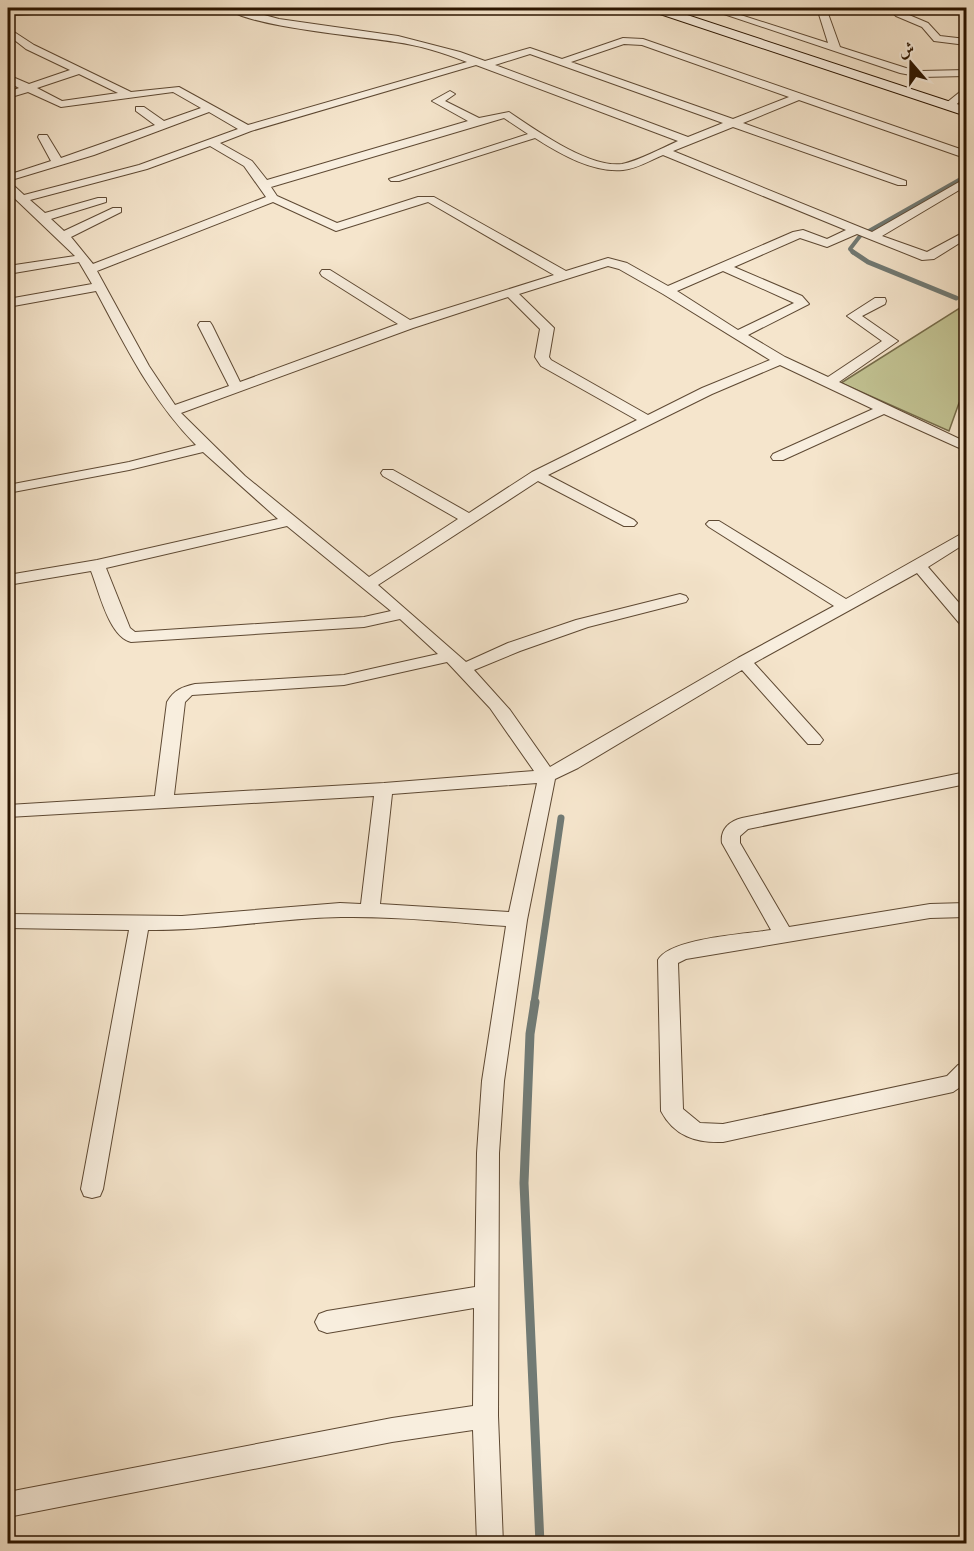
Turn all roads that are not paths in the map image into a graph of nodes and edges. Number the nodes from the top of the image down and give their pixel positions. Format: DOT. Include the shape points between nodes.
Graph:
graph roads {
  1 [pos="110,8"];
  2 [pos="232,8"];
  3 [pos="655,8"];
  4 [pos="689,8"];
  5 [pos="711,8"];
  6 [pos="822,8"];
  7 [pos="893,8"];
  8 [pos="8,12"];
  9 [pos="744,13"];
  10 [pos="8,31"];
  11 [pos="966,42"];
  12 [pos="835,48"];
  13 [pos="562,62"];
  14 [pos="480,64"];
  15 [pos="81,70"];
  16 [pos="966,73"];
  17 [pos="8,78"];
  18 [pos="29,88"];
  19 [pos="439,89"];
  20 [pos="130,94"];
  21 [pos="8,95"];
  22 [pos="798,97"];
  23 [pos="962,104"];
  24 [pos="210,108"];
  25 [pos="140,109"];
  26 [pos="478,122"];
  27 [pos="733,125"];
  28 [pos="164,126"];
  29 [pos="247,129"];
  30 [pos="535,135"];
  31 [pos="43,137"];
  32 [pos="690,142"];
  33 [pos="212,143"];
  34 [pos="665,152"];
  35 [pos="966,154"];
  36 [pos="58,163"];
  37 [pos="8,178"];
  38 [pos="395,178"];
  39 [pos="966,181"];
  40 [pos="902,183"];
  41 [pos="264,185"];
  42 [pos="14,192"];
  43 [pos="273,198"];
  44 [pos="102,200"];
  45 [pos="117,210"];
  46 [pos="40,218"];
  47 [pos="857,229"];
  48 [pos="966,234"];
  49 [pos="63,236"];
  50 [pos="873,236"];
  51 [pos="87,264"];
  52 [pos="724,267"];
  53 [pos="8,270"];
  54 [pos="326,273"];
  55 [pos="563,274"];
  56 [pos="100,286"];
  57 [pos="667,291"];
  58 [pos="510,292"];
  59 [pos="880,301"];
  60 [pos="8,303"];
  61 [pos="206,325"];
  62 [pos="408,325"];
  63 [pos="738,336"];
  64 [pos="780,360"];
  65 [pos="829,383"];
  66 [pos="236,387"];
  67 [pos="883,409"];
  68 [pos="173,411"];
  69 [pos="647,420"];
  70 [pos="207,447"];
  71 [pos="966,447"];
  72 [pos="778,457"];
  73 [pos="388,473"];
  74 [pos="537,475"];
  75 [pos="8,489"];
  76 [pos="469,519"];
  77 [pos="288,521"];
  78 [pos="629,524"];
  79 [pos="714,524"];
  80 [pos="966,537"];
  81 [pos="97,565"];
  82 [pos="919,566"];
  83 [pos="8,580"];
  84 [pos="367,585"];
  85 [pos="680,599"];
  86 [pos="846,606"];
  87 [pos="403,614"];
  88 [pos="966,621"];
  89 [pos="744,662"];
  90 [pos="456,663"];
  91 [pos="814,740"];
  92 [pos="547,776"];
  93 [pos="966,778"];
  94 [pos="384,789"];
  95 [pos="164,801"];
  96 [pos="8,811"];
  97 [pos="966,910"];
  98 [pos="370,911"];
  99 [pos="516,920"];
  100 [pos="8,921"];
  101 [pos="141,922"];
  102 [pos="783,935"];
  103 [pos="966,1071"];
  104 [pos="92,1190"];
  105 [pos="486,1296"];
  106 [pos="327,1322"];
  107 [pos="485,1416"];
  108 [pos="8,1505"];
  109 [pos="490,1544"];
  1 -- 8 [label="street"];
  2 -- 14 [label="street" via="279,22 398,39"];
  3 -- 23 [label="main road"];
  4 -- 23 [label="main road"];
  5 -- 9 [label="street"];
  6 -- 12 [label="street"];
  7 -- 11 [label="street" via="925,25 937,39"];
  9 -- 12 [label="street"];
  10 -- 15 [label="street" via="30,47"];
  12 -- 16 [label="street" via="912,73"];
  13 -- 14 [label="street" via="530,51"];
  13 -- 22 [label="street" via="623,41 637,41"];
  13 -- 27 [label="street"];
  14 -- 29 [label="street"];
  14 -- 32 [label="street"];
  15 -- 18 [label="street"];
  15 -- 20 [label="street"];
  17 -- 18 [label="street"];
  18 -- 20 [label="street" via="61,104"];
  18 -- 21 [label="street"];
  19 -- 26 [label="street" via="450,94 439,103"];
  20 -- 24 [label="street" via="175,89"];
  22 -- 27 [label="street"];
  22 -- 35 [label="street"];
  24 -- 28 [label="street"];
  24 -- 29 [label="street"];
  25 -- 28 [label="street"];
  26 -- 30 [label="street" via="505,114"];
  26 -- 41 [label="street"];
  27 -- 32 [label="street"];
  27 -- 40 [label="street"];
  28 -- 36 [label="street"];
  29 -- 33 [label="street"];
  30 -- 34 [label="street" via="580,157 618,168"];
  30 -- 38 [label="street"];
  31 -- 36 [label="street"];
  32 -- 34 [label="street"];
  33 -- 41 [label="street" via="249,162"];
  33 -- 42 [label="street" via="143,167"];
  34 -- 47 [label="street"];
  36 -- 37 [label="street"];
  39 -- 50 [label="street"];
  41 -- 43 [label="street"];
  42 -- 46 [label="street"];
  43 -- 51 [label="street"];
  43 -- 55 [label="street" via="336,228 430,199"];
  44 -- 46 [label="street"];
  45 -- 49 [label="street"];
  46 -- 49 [label="street"];
  47 -- 50 [label="street"];
  47 -- 52 [label="street" via="827,243 797,235"];
  48 -- 50 [label="street" via="930,256"];
  49 -- 51 [label="street"];
  51 -- 53 [label="street"];
  51 -- 56 [label="street"];
  52 -- 57 [label="street"];
  52 -- 63 [label="street" via="803,304"];
  54 -- 62 [label="street"];
  55 -- 57 [label="street" via="608,262"];
  55 -- 58 [label="street"];
  56 -- 60 [label="street"];
  56 -- 68 [label="street" via="152,383"];
  57 -- 63 [label="street"];
  58 -- 62 [label="street"];
  58 -- 69 [label="street" via="547,328 542,357 546,363"];
  59 -- 65 [label="street" via="854,316 891,341"];
  61 -- 66 [label="street"];
  62 -- 66 [label="street"];
  63 -- 64 [label="street"];
  64 -- 65 [label="street"];
  64 -- 69 [label="street"];
  65 -- 67 [label="street"];
  66 -- 68 [label="street"];
  67 -- 71 [label="street"];
  67 -- 72 [label="street"];
  68 -- 70 [label="street"];
  69 -- 74 [label="street"];
  70 -- 75 [label="street"];
  70 -- 77 [label="street"];
  73 -- 76 [label="street"];
  74 -- 76 [label="street"];
  74 -- 78 [label="street"];
  76 -- 84 [label="street"];
  77 -- 81 [label="street"];
  77 -- 84 [label="street"];
  79 -- 86 [label="street"];
  80 -- 82 [label="street"];
  81 -- 83 [label="street"];
  81 -- 87 [label="street" via="123,631 131,637 364,622"];
  82 -- 86 [label="street"];
  82 -- 88 [label="street"];
  84 -- 87 [label="street"];
  85 -- 90 [label="street" via="582,623"];
  86 -- 89 [label="street"];
  87 -- 90 [label="street"];
  89 -- 91 [label="street"];
  89 -- 92 [label="street" via="572,765"];
  90 -- 92 [label="street" via="504,713"];
  90 -- 95 [label="street" via="344,680 185,692 176,702"];
  92 -- 94 [label="street"];
  92 -- 99 [label="street"];
  93 -- 102 [label="street" via="742,824 734,829 731,843"];
  94 -- 95 [label="street"];
  94 -- 98 [label="street"];
  95 -- 96 [label="street"];
  97 -- 102 [label="street" via="930,911"];
  98 -- 99 [label="street"];
  98 -- 101 [label="street"];
  99 -- 105 [label="street" via="493,1081"];
  100 -- 101 [label="street"];
  101 -- 104 [label="street"];
  102 -- 103 [label="street" via="681,952 668,960 672,1111 681,1123 694,1132 723,1133 953,1083"];
  105 -- 106 [label="street"];
  105 -- 107 [label="street"];
  107 -- 108 [label="street" via="392,1430"];
  107 -- 109 [label="street"];
}
